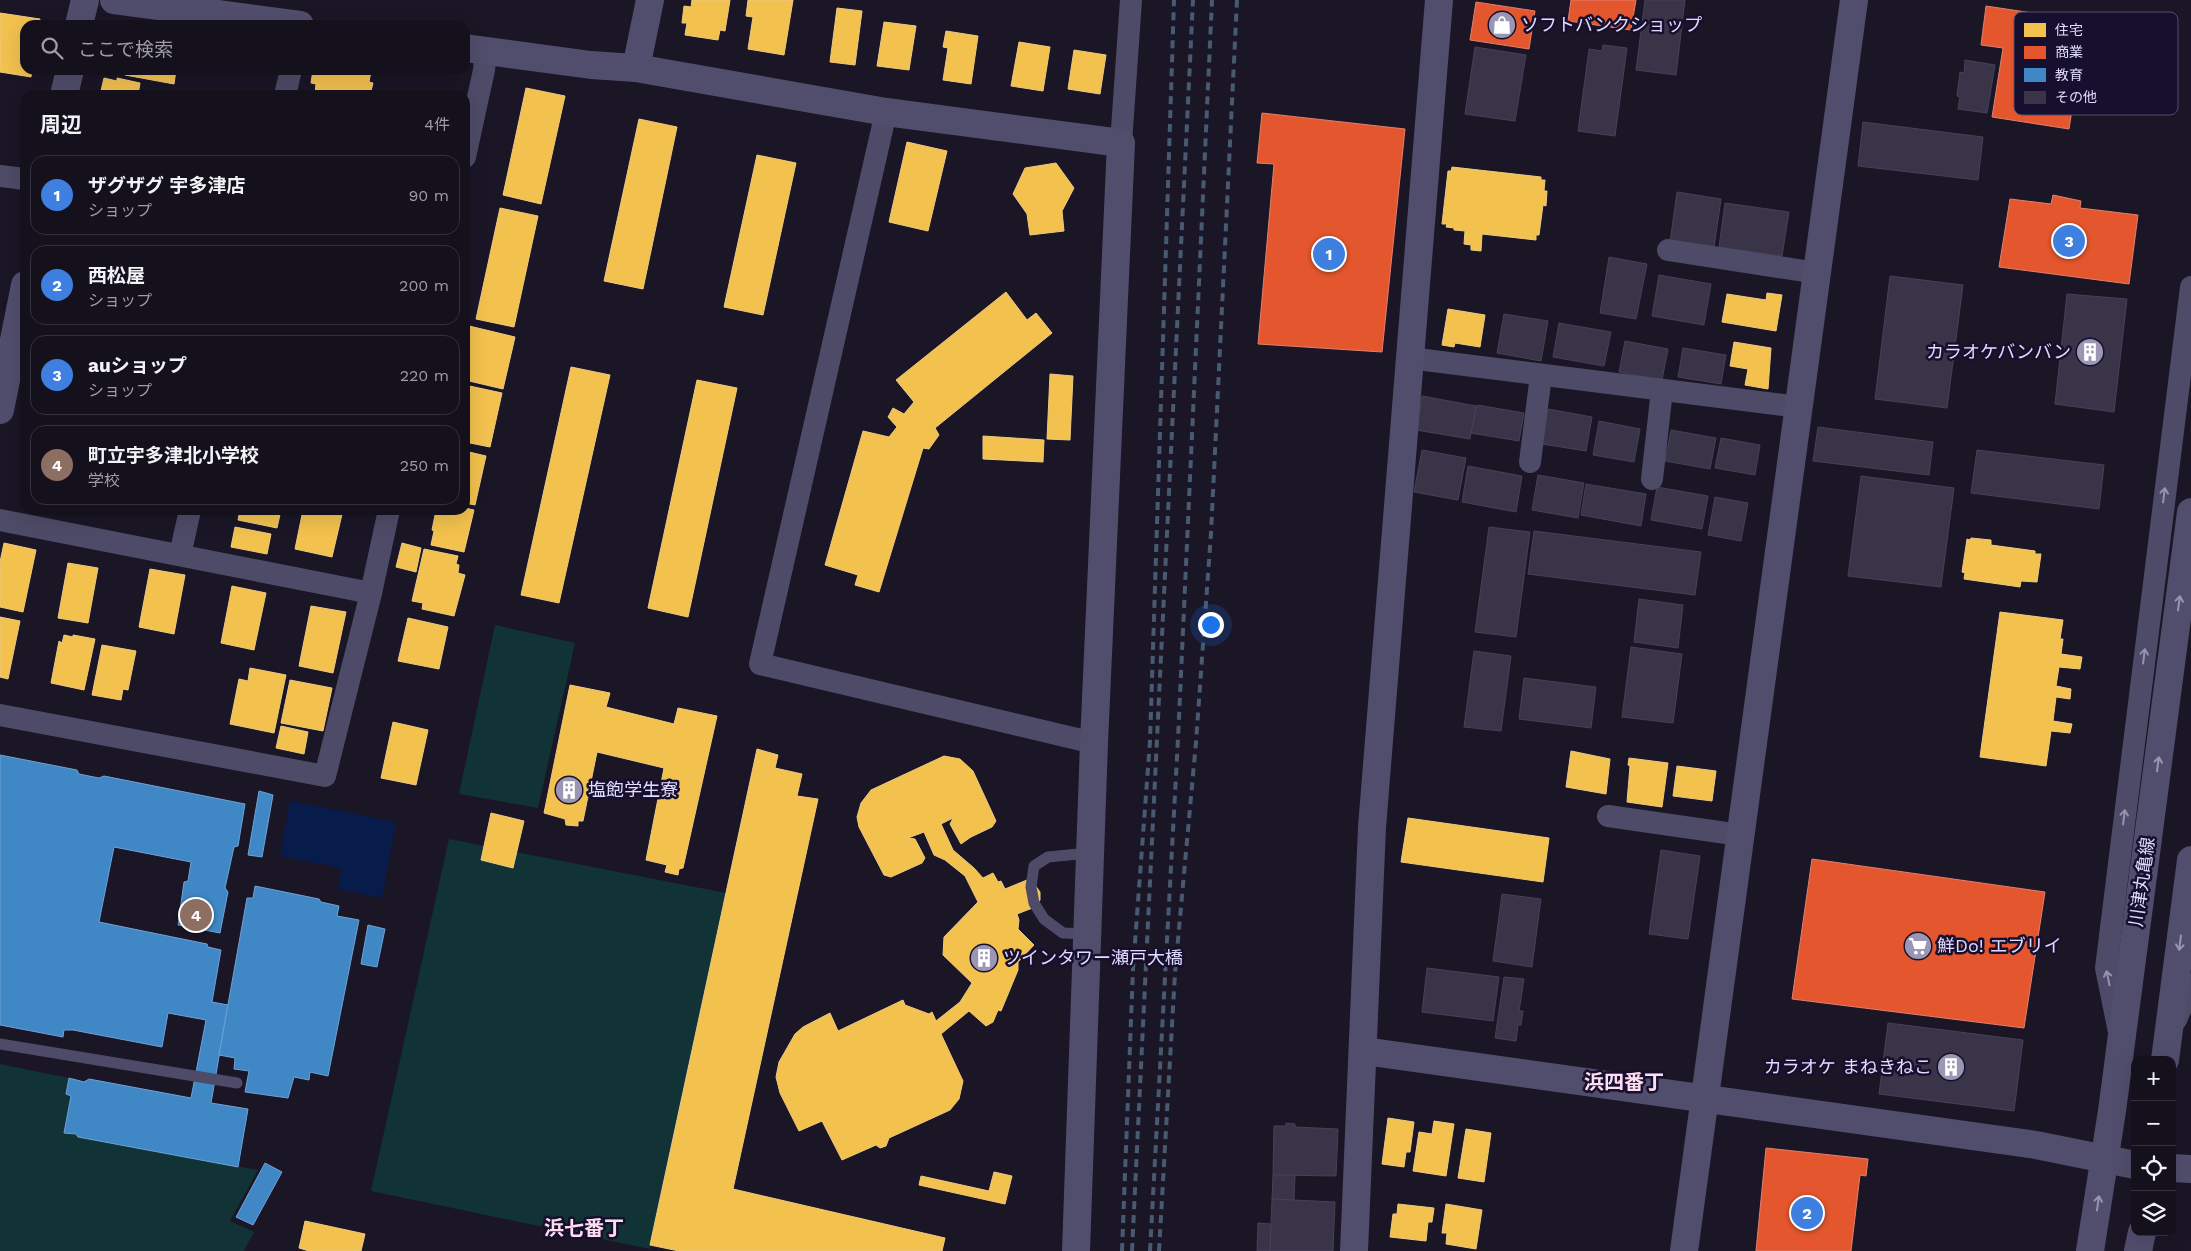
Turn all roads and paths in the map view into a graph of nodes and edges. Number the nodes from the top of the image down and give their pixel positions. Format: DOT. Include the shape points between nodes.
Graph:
graph roads {
  1 [pos="85,0"];
  2 [pos="114,0"];
  3 [pos="650,0"];
  4 [pos="1131,0"];
  5 [pos="1439,0"];
  6 [pos="1854,0"];
  7 [pos="80,20"];
  8 [pos="263,20"];
  9 [pos="475,49"];
  10 [pos="636,68"];
  11 [pos="69,75"];
  12 [pos="290,75"];
  13 [pos="65,90"];
  14 [pos="286,90"];
  15 [pos="886,112"];
  16 [pos="470,134"];
  17 [pos="1121,143"];
  18 [pos="0,176"];
  19 [pos="20,178"];
  20 [pos="1668,250"];
  21 [pos="1817,274"];
  22 [pos="2191,287"];
  23 [pos="20,310"];
  24 [pos="1409,358"];
  25 [pos="1541,375"];
  26 [pos="1662,390"];
  27 [pos="1799,406"];
  28 [pos="0,410"];
  29 [pos="1530,462"];
  30 [pos="1652,479"];
  31 [pos="2191,512"];
  32 [pos="189,515"];
  33 [pos="388,515"];
  34 [pos="0,520"];
  35 [pos="180,556"];
  36 [pos="371,593"];
  37 [pos="0,715"];
  38 [pos="1094,743"];
  39 [pos="1608,816"];
  40 [pos="1740,835"];
  41 [pos="1090,853"];
  42 [pos="2191,860"];
  43 [pos="1087,934"];
  44 [pos="2191,984"];
  45 [pos="2121,1043"];
  46 [pos="0,1044"];
  47 [pos="1364,1050"];
  48 [pos="2167,1050"];
  49 [pos="237,1083"];
  50 [pos="1705,1098"];
  51 [pos="2104,1159"];
  52 [pos="2131,1164"];
  53 [pos="2176,1168"];
  54 [pos="2191,1169"];
  55 [pos="2141,1236"];
  56 [pos="1076,1251"];
  57 [pos="1354,1251"];
  58 [pos="1684,1251"];
  59 [pos="2090,1251"];
  60 [pos="2138,1251"];
  1 -- 7 [label="street"];
  2 -- 8 [label="street"];
  3 -- 10 [label="street"];
  4 -- 17 [label="street"];
  5 -- 24 [label="street"];
  6 -- 21 [label="street"];
  9 -- 10 [label="street"];
  9 -- 16 [label="street" via="484,70"];
  10 -- 15 [label="street"];
  11 -- 13 [label="street"];
  12 -- 14 [label="street"];
  15 -- 17 [label="street"];
  15 -- 38 [label="street" via="760,664"];
  17 -- 38 [label="street"];
  18 -- 19 [label="street"];
  20 -- 21 [label="street"];
  21 -- 27 [label="street"];
  45 -- 22 [label="street, one-way" via="2106,968"];
  23 -- 28 [label="street"];
  24 -- 25 [label="street"];
  24 -- 47 [label="street" via="1372,827"];
  25 -- 26 [label="street"];
  25 -- 29 [label="street"];
  26 -- 27 [label="street"];
  26 -- 30 [label="street"];
  27 -- 40 [label="street"];
  45 -- 31 [label="street, 川津丸亀線, one-way"];
  32 -- 35 [label="street"];
  33 -- 36 [label="street"];
  34 -- 35 [label="street"];
  35 -- 36 [label="street"];
  36 -- 37 [label="street" via="325,776"];
  38 -- 41 [label="street"];
  39 -- 40 [label="street"];
  40 -- 50 [label="street"];
  41 -- 43 [label="street"];
  41 -- 43 [label="lane" via="1048,858 1034,866 1031,887 1034,903 1044,919 1064,933"];
  42 -- 48 [label="street, one-way"];
  43 -- 56 [label="street"];
  44 -- 48 [label="street"];
  45 -- 51 [label="street, 川津丸亀線"];
  46 -- 49 [label="lane"];
  47 -- 50 [label="street"];
  47 -- 57 [label="street"];
  50 -- 51 [label="street" via="2036,1145"];
  50 -- 58 [label="street"];
  51 -- 52 [label="street"];
  59 -- 51 [label="street, 川津丸亀線, one-way"];
  53 -- 54 [label="street"];
  55 -- 60 [label="street"];
}
